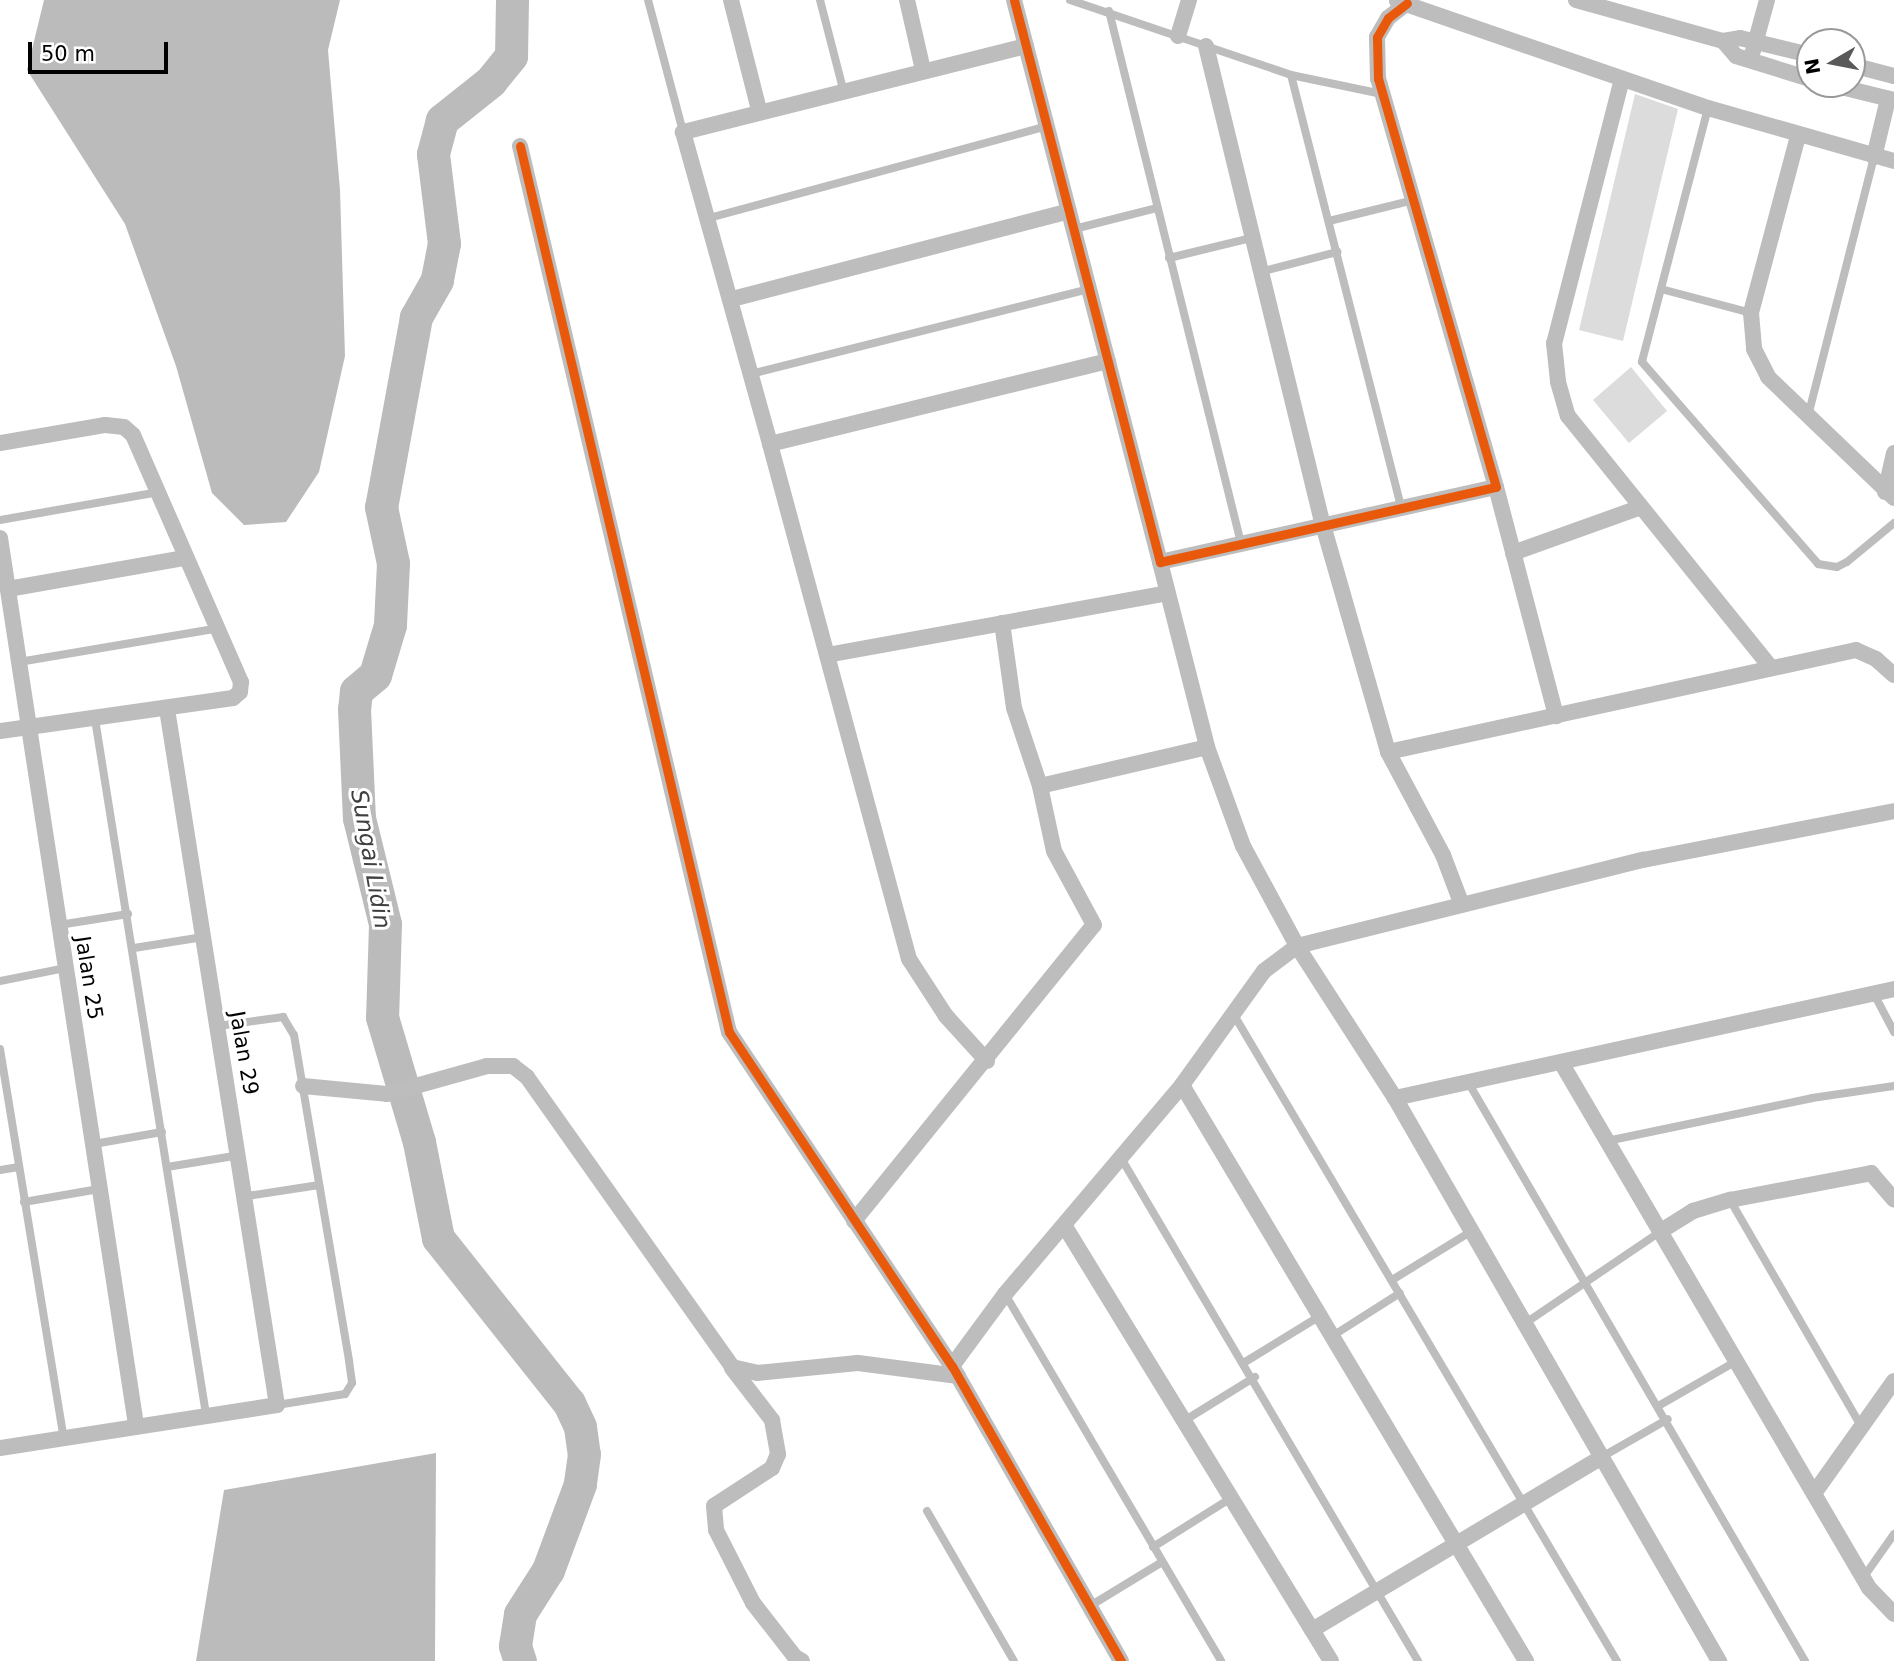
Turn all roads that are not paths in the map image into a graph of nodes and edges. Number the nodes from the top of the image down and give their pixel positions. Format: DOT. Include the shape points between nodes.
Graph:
graph roads {
  1 [pos="648,0"];
  2 [pos="731,0"];
  3 [pos="820,0"];
  4 [pos="907,0"];
  5 [pos="1014,0"];
  6 [pos="1070,0"];
  7 [pos="1189,0"];
  8 [pos="1767,0"];
  9 [pos="1401,1"];
  10 [pos="1582,1"];
  11 [pos="1110,11"];
  12 [pos="1178,36"];
  13 [pos="1723,41"];
  14 [pos="1756,41"];
  15 [pos="1026,46"];
  16 [pos="1206,46"];
  17 [pos="1796,51"];
  18 [pos="1751,61"];
  19 [pos="1866,69"];
  20 [pos="923,70"];
  21 [pos="1291,75"];
  22 [pos="1796,75"];
  23 [pos="1894,76"];
  24 [pos="1622,79"];
  25 [pos="843,89"];
  26 [pos="1866,93"];
  27 [pos="1383,94"];
  28 [pos="1891,99"];
  29 [pos="1708,108"];
  30 [pos="759,110"];
  31 [pos="1047,126"];
  32 [pos="683,132"];
  33 [pos="1797,136"];
  34 [pos="520,146"];
  35 [pos="1874,156"];
  36 [pos="1894,161"];
  37 [pos="1414,200"];
  38 [pos="1157,208"];
  39 [pos="1069,211"];
  40 [pos="709,218"];
  41 [pos="1329,221"];
  42 [pos="1074,229"];
  43 [pos="1251,238"];
  44 [pos="1338,252"];
  45 [pos="1169,258"];
  46 [pos="1259,272"];
  47 [pos="1089,289"];
  48 [pos="1661,289"];
  49 [pos="732,299"];
  50 [pos="1751,313"];
  51 [pos="1108,361"];
  52 [pos="751,374"];
  53 [pos="1808,416"];
  54 [pos="0,443"];
  55 [pos="770,444"];
  56 [pos="1894,453"];
  57 [pos="1496,487"];
  58 [pos="158,492"];
  59 [pos="1889,495"];
  60 [pos="1401,508"];
  61 [pos="1639,508"];
  62 [pos="0,520"];
  63 [pos="1894,523"];
  64 [pos="1323,525"];
  65 [pos="0,538"];
  66 [pos="1241,543"];
  67 [pos="1513,553"];
  68 [pos="183,558"];
  69 [pos="1160,562"];
  70 [pos="8,589"];
  71 [pos="1167,593"];
  72 [pos="1002,623"];
  73 [pos="215,629"];
  74 [pos="827,654"];
  75 [pos="19,662"];
  76 [pos="1770,668"];
  77 [pos="1894,675"];
  78 [pos="167,709"];
  79 [pos="1556,716"];
  80 [pos="95,719"];
  81 [pos="29,727"];
  82 [pos="0,732"];
  83 [pos="1207,747"];
  84 [pos="1388,752"];
  85 [pos="1040,786"];
  86 [pos="1894,811"];
  87 [pos="1462,905"];
  88 [pos="128,914"];
  89 [pos="59,925"];
  90 [pos="203,937"];
  91 [pos="1297,946"];
  92 [pos="134,947"];
  93 [pos="65,968"];
  94 [pos="0,981"];
  95 [pos="1894,989"];
  96 [pos="1874,994"];
  97 [pos="1234,1015"];
  98 [pos="218,1026"];
  99 [pos="1894,1031"];
  100 [pos="0,1049"];
  101 [pos="987,1061"];
  102 [pos="1562,1064"];
  103 [pos="1468,1082"];
  104 [pos="1182,1085"];
  105 [pos="303,1086"];
  106 [pos="1894,1086"];
  107 [pos="1395,1098"];
  108 [pos="162,1132"];
  109 [pos="1604,1141"];
  110 [pos="93,1144"];
  111 [pos="240,1154"];
  112 [pos="1119,1155"];
  113 [pos="19,1167"];
  114 [pos="167,1167"];
  115 [pos="0,1170"];
  116 [pos="319,1185"];
  117 [pos="99,1189"];
  118 [pos="247,1196"];
  119 [pos="1730,1199"];
  120 [pos="1894,1199"];
  121 [pos="24,1202"];
  122 [pos="854,1221"];
  123 [pos="1064,1225"];
  124 [pos="1661,1231"];
  125 [pos="1470,1232"];
  126 [pos="1392,1280"];
  127 [pos="1587,1284"];
  128 [pos="1400,1293"];
  129 [pos="1005,1294"];
  130 [pos="1323,1314"];
  131 [pos="1524,1324"];
  132 [pos="1335,1335"];
  133 [pos="1245,1362"];
  134 [pos="1733,1363"];
  135 [pos="732,1367"];
  136 [pos="955,1371"];
  137 [pos="1255,1377"];
  138 [pos="1894,1381"];
  139 [pos="277,1405"];
  140 [pos="1660,1405"];
  141 [pos="206,1414"];
  142 [pos="1187,1419"];
  143 [pos="1668,1419"];
  144 [pos="136,1425"];
  145 [pos="1863,1431"];
  146 [pos="64,1438"];
  147 [pos="0,1448"];
  148 [pos="1600,1458"];
  149 [pos="1815,1493"];
  150 [pos="1234,1496"];
  151 [pos="1524,1504"];
  152 [pos="927,1511"];
  153 [pos="1894,1534"];
  154 [pos="1458,1542"];
  155 [pos="1153,1547"];
  156 [pos="1162,1562"];
  157 [pos="1863,1578"];
  158 [pos="1377,1591"];
  159 [pos="1090,1606"];
  160 [pos="1894,1614"];
  161 [pos="1312,1630"];
  162 [pos="803,1661"];
  163 [pos="1014,1661"];
  164 [pos="1121,1661"];
  165 [pos="1221,1661"];
  166 [pos="1331,1661"];
  167 [pos="1418,1661"];
  168 [pos="1526,1661"];
  169 [pos="1617,1661"];
  170 [pos="1719,1661"];
  171 [pos="1805,1661"];
  1 -- 32 [label="lane"];
  2 -- 30 [label="street"];
  3 -- 25 [label="lane"];
  4 -- 20 [label="street"];
  5 -- 15 [label="street"];
  6 -- 11 [label="lane"];
  7 -- 12 [label="street"];
  8 -- 14 [label="street"];
  9 -- 24 [label="street"];
  9 -- 27 [label="street" via="1377,37 1375,55"];
  10 -- 13 [label="street"];
  11 -- 12 [label="lane"];
  11 -- 38 [label="lane"];
  12 -- 16 [label="lane"];
  13 -- 14 [label="street" via="1740,37"];
  13 -- 18 [label="street" via="1736,56"];
  14 -- 17 [label="street"];
  14 -- 18 [label="street"];
  15 -- 20 [label="street"];
  15 -- 31 [label="street"];
  16 -- 21 [label="lane"];
  16 -- 43 [label="street"];
  18 -- 22 [label="street"];
  19 -- 23 [label="street"];
  20 -- 25 [label="street"];
  21 -- 27 [label="lane"];
  21 -- 41 [label="lane"];
  24 -- 29 [label="street"];
  24 -- 61 [label="street" via="1554,343 1558,382 1569,416"];
  25 -- 30 [label="street"];
  26 -- 28 [label="street"];
  27 -- 37 [label="street"];
  28 -- 35 [label="street"];
  29 -- 33 [label="street"];
  29 -- 48 [label="lane"];
  30 -- 32 [label="street"];
  31 -- 39 [label="street"];
  31 -- 40 [label="lane"];
  32 -- 40 [label="street"];
  33 -- 35 [label="street"];
  33 -- 50 [label="street"];
  34 -- 122 [label="street" via="729,1032"];
  35 -- 36 [label="street"];
  35 -- 53 [label="lane"];
  37 -- 41 [label="lane"];
  37 -- 57 [label="street"];
  38 -- 42 [label="lane"];
  38 -- 45 [label="lane"];
  39 -- 42 [label="street"];
  39 -- 49 [label="street"];
  40 -- 49 [label="street"];
  41 -- 44 [label="lane"];
  42 -- 47 [label="street"];
  43 -- 45 [label="lane"];
  43 -- 46 [label="street"];
  44 -- 46 [label="lane"];
  44 -- 60 [label="lane"];
  45 -- 66 [label="lane"];
  46 -- 64 [label="street"];
  47 -- 51 [label="street"];
  47 -- 52 [label="lane"];
  48 -- 50 [label="lane"];
  48 -- 63 [label="lane" via="1642,362 1818,564 1837,567 1847,562"];
  49 -- 52 [label="street"];
  50 -- 53 [label="street" via="1754,349 1763,368"];
  51 -- 55 [label="street"];
  51 -- 69 [label="street"];
  52 -- 55 [label="street"];
  53 -- 59 [label="street"];
  54 -- 58 [label="street" via="105,425 124,427 133,435"];
  55 -- 74 [label="street"];
  56 -- 59 [label="street"];
  57 -- 60 [label="street"];
  57 -- 67 [label="street"];
  58 -- 62 [label="lane"];
  58 -- 68 [label="street"];
  60 -- 64 [label="street"];
  61 -- 67 [label="street"];
  61 -- 76 [label="street"];
  64 -- 66 [label="street"];
  64 -- 84 [label="street"];
  65 -- 70 [label="street, Jalan 25"];
  66 -- 69 [label="street"];
  67 -- 79 [label="street"];
  68 -- 70 [label="street"];
  68 -- 73 [label="street"];
  69 -- 71 [label="street"];
  70 -- 75 [label="street, Jalan 25"];
  71 -- 72 [label="street"];
  71 -- 83 [label="street"];
  72 -- 74 [label="street"];
  72 -- 85 [label="street" via="1014,708"];
  73 -- 75 [label="lane"];
  73 -- 78 [label="street" via="241,682 240,692 233,698"];
  74 -- 101 [label="street" via="908,959 946,1016"];
  75 -- 81 [label="street, Jalan 25"];
  76 -- 77 [label="street" via="1856,650 1877,659"];
  76 -- 79 [label="street"];
  78 -- 80 [label="street"];
  78 -- 90 [label="street, Jalan 29"];
  79 -- 84 [label="street"];
  80 -- 81 [label="street"];
  80 -- 88 [label="lane"];
  81 -- 82 [label="street"];
  81 -- 89 [label="street, Jalan 25"];
  83 -- 85 [label="street"];
  83 -- 91 [label="street" via="1243,846"];
  84 -- 87 [label="street" via="1443,855"];
  85 -- 101 [label="street" via="1054,851 1094,925"];
  86 -- 87 [label="street" via="1643,860"];
  87 -- 91 [label="street"];
  88 -- 89 [label="lane"];
  88 -- 92 [label="lane"];
  89 -- 93 [label="street, Jalan 25"];
  90 -- 92 [label="lane"];
  90 -- 98 [label="street, Jalan 29"];
  91 -- 97 [label="street" via="1264,971"];
  91 -- 107 [label="street"];
  92 -- 108 [label="lane"];
  93 -- 94 [label="lane"];
  93 -- 110 [label="street, Jalan 25"];
  95 -- 96 [label="street"];
  96 -- 99 [label="lane"];
  96 -- 102 [label="street"];
  97 -- 104 [label="street"];
  97 -- 126 [label="lane"];
  98 -- 105 [label="lane" via="283,1017 294,1035"];
  98 -- 111 [label="street, Jalan 29"];
  100 -- 113 [label="lane"];
  101 -- 122 [label="street"];
  102 -- 103 [label="street"];
  102 -- 109 [label="street"];
  103 -- 107 [label="street"];
  103 -- 127 [label="lane"];
  104 -- 112 [label="street"];
  104 -- 130 [label="street"];
  105 -- 116 [label="lane"];
  105 -- 135 [label="street" via="387,1094 470,1070 513,1066 527,1076"];
  106 -- 109 [label="lane"];
  107 -- 125 [label="street"];
  108 -- 110 [label="lane"];
  108 -- 114 [label="lane"];
  109 -- 124 [label="street"];
  110 -- 117 [label="street, Jalan 25"];
  111 -- 114 [label="lane"];
  111 -- 118 [label="street, Jalan 29"];
  112 -- 123 [label="street"];
  112 -- 133 [label="lane"];
  113 -- 115 [label="lane"];
  113 -- 121 [label="lane"];
  114 -- 141 [label="lane"];
  116 -- 118 [label="lane"];
  116 -- 139 [label="lane" via="352,1383 345,1394"];
  117 -- 121 [label="lane"];
  117 -- 144 [label="street, Jalan 25"];
  118 -- 139 [label="street, Jalan 29"];
  119 -- 120 [label="street" via="1871,1173"];
  119 -- 124 [label="street" via="1693,1211"];
  119 -- 145 [label="lane"];
  121 -- 146 [label="lane"];
  122 -- 136 [label="street"];
  123 -- 129 [label="street"];
  123 -- 142 [label="street"];
  124 -- 127 [label="lane"];
  124 -- 134 [label="street"];
  125 -- 126 [label="lane"];
  125 -- 131 [label="street"];
  126 -- 128 [label="lane"];
  127 -- 131 [label="lane"];
  127 -- 140 [label="lane"];
  128 -- 132 [label="lane"];
  128 -- 151 [label="lane"];
  129 -- 136 [label="street"];
  129 -- 155 [label="lane"];
  130 -- 132 [label="street"];
  130 -- 133 [label="lane"];
  131 -- 148 [label="street"];
  132 -- 154 [label="street"];
  133 -- 137 [label="lane"];
  134 -- 140 [label="lane"];
  134 -- 149 [label="street"];
  135 -- 136 [label="street" via="757,1373 858,1363"];
  135 -- 162 [label="street" via="772,1420 778,1454 772,1468 714,1506 716,1530 753,1603"];
  136 -- 159 [label="street"];
  137 -- 142 [label="lane"];
  137 -- 158 [label="lane"];
  138 -- 145 [label="street"];
  139 -- 141 [label="street"];
  140 -- 143 [label="lane"];
  141 -- 144 [label="street"];
  142 -- 150 [label="street"];
  143 -- 148 [label="lane"];
  143 -- 171 [label="lane"];
  144 -- 146 [label="street"];
  145 -- 149 [label="street"];
  146 -- 147 [label="street"];
  148 -- 151 [label="street"];
  148 -- 170 [label="street"];
  149 -- 157 [label="street"];
  150 -- 155 [label="lane"];
  150 -- 161 [label="street"];
  151 -- 154 [label="street"];
  151 -- 169 [label="lane"];
  152 -- 163 [label="lane"];
  153 -- 157 [label="lane"];
  154 -- 158 [label="street"];
  154 -- 168 [label="street"];
  155 -- 156 [label="lane"];
  156 -- 159 [label="lane"];
  156 -- 165 [label="lane"];
  157 -- 160 [label="street"];
  158 -- 161 [label="street"];
  158 -- 167 [label="lane"];
  159 -- 164 [label="street"];
  161 -- 166 [label="street"];
}
